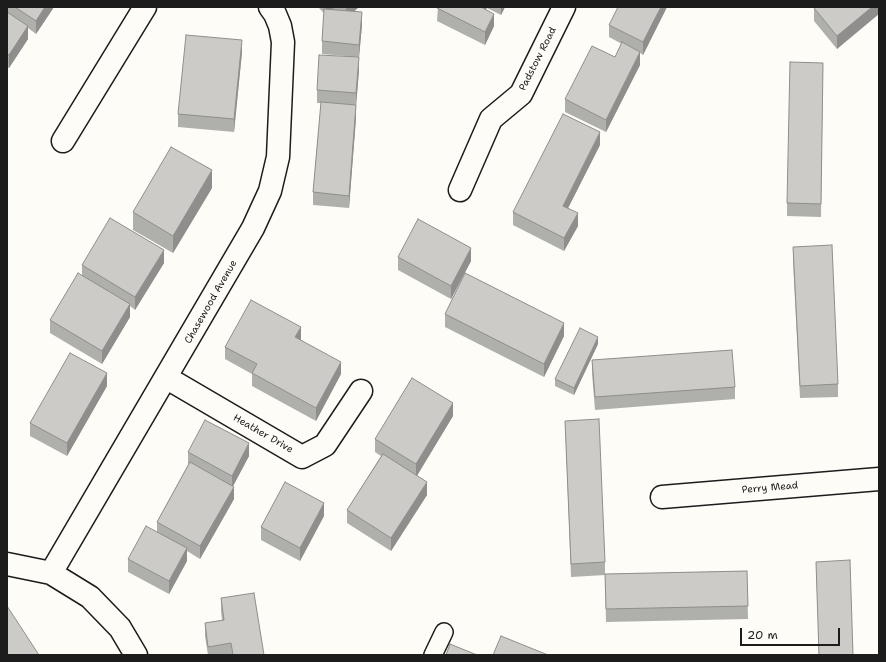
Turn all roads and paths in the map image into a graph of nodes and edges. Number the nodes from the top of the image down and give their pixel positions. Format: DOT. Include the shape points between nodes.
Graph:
graph roads {
  1 [pos="145,7"];
  2 [pos="270,7"];
  3 [pos="564,7"];
  4 [pos="63,141"];
  5 [pos="460,190"];
  6 [pos="167,378"];
  7 [pos="361,391"];
  8 [pos="879,479"];
  9 [pos="662,497"];
  10 [pos="7,564"];
  11 [pos="51,573"];
  12 [pos="444,632"];
  13 [pos="136,655"];
  14 [pos="432,655"];
  1 -- 4 [label="street"];
  2 -- 6 [label="street, Chasewood Avenue" via="280,26 283,42 278,157 270,191 253,228"];
  3 -- 5 [label="street, Padstow Road" via="521,94 491,118"];
  6 -- 7 [label="street, Heather Drive" via="302,457 324,445"];
  6 -- 11 [label="street, Chasewood Avenue"];
  8 -- 9 [label="street, Perry Mead"];
  10 -- 11 [label="street"];
  11 -- 13 [label="street" via="90,596 120,628"];
  12 -- 14 [label="lane"];
}
